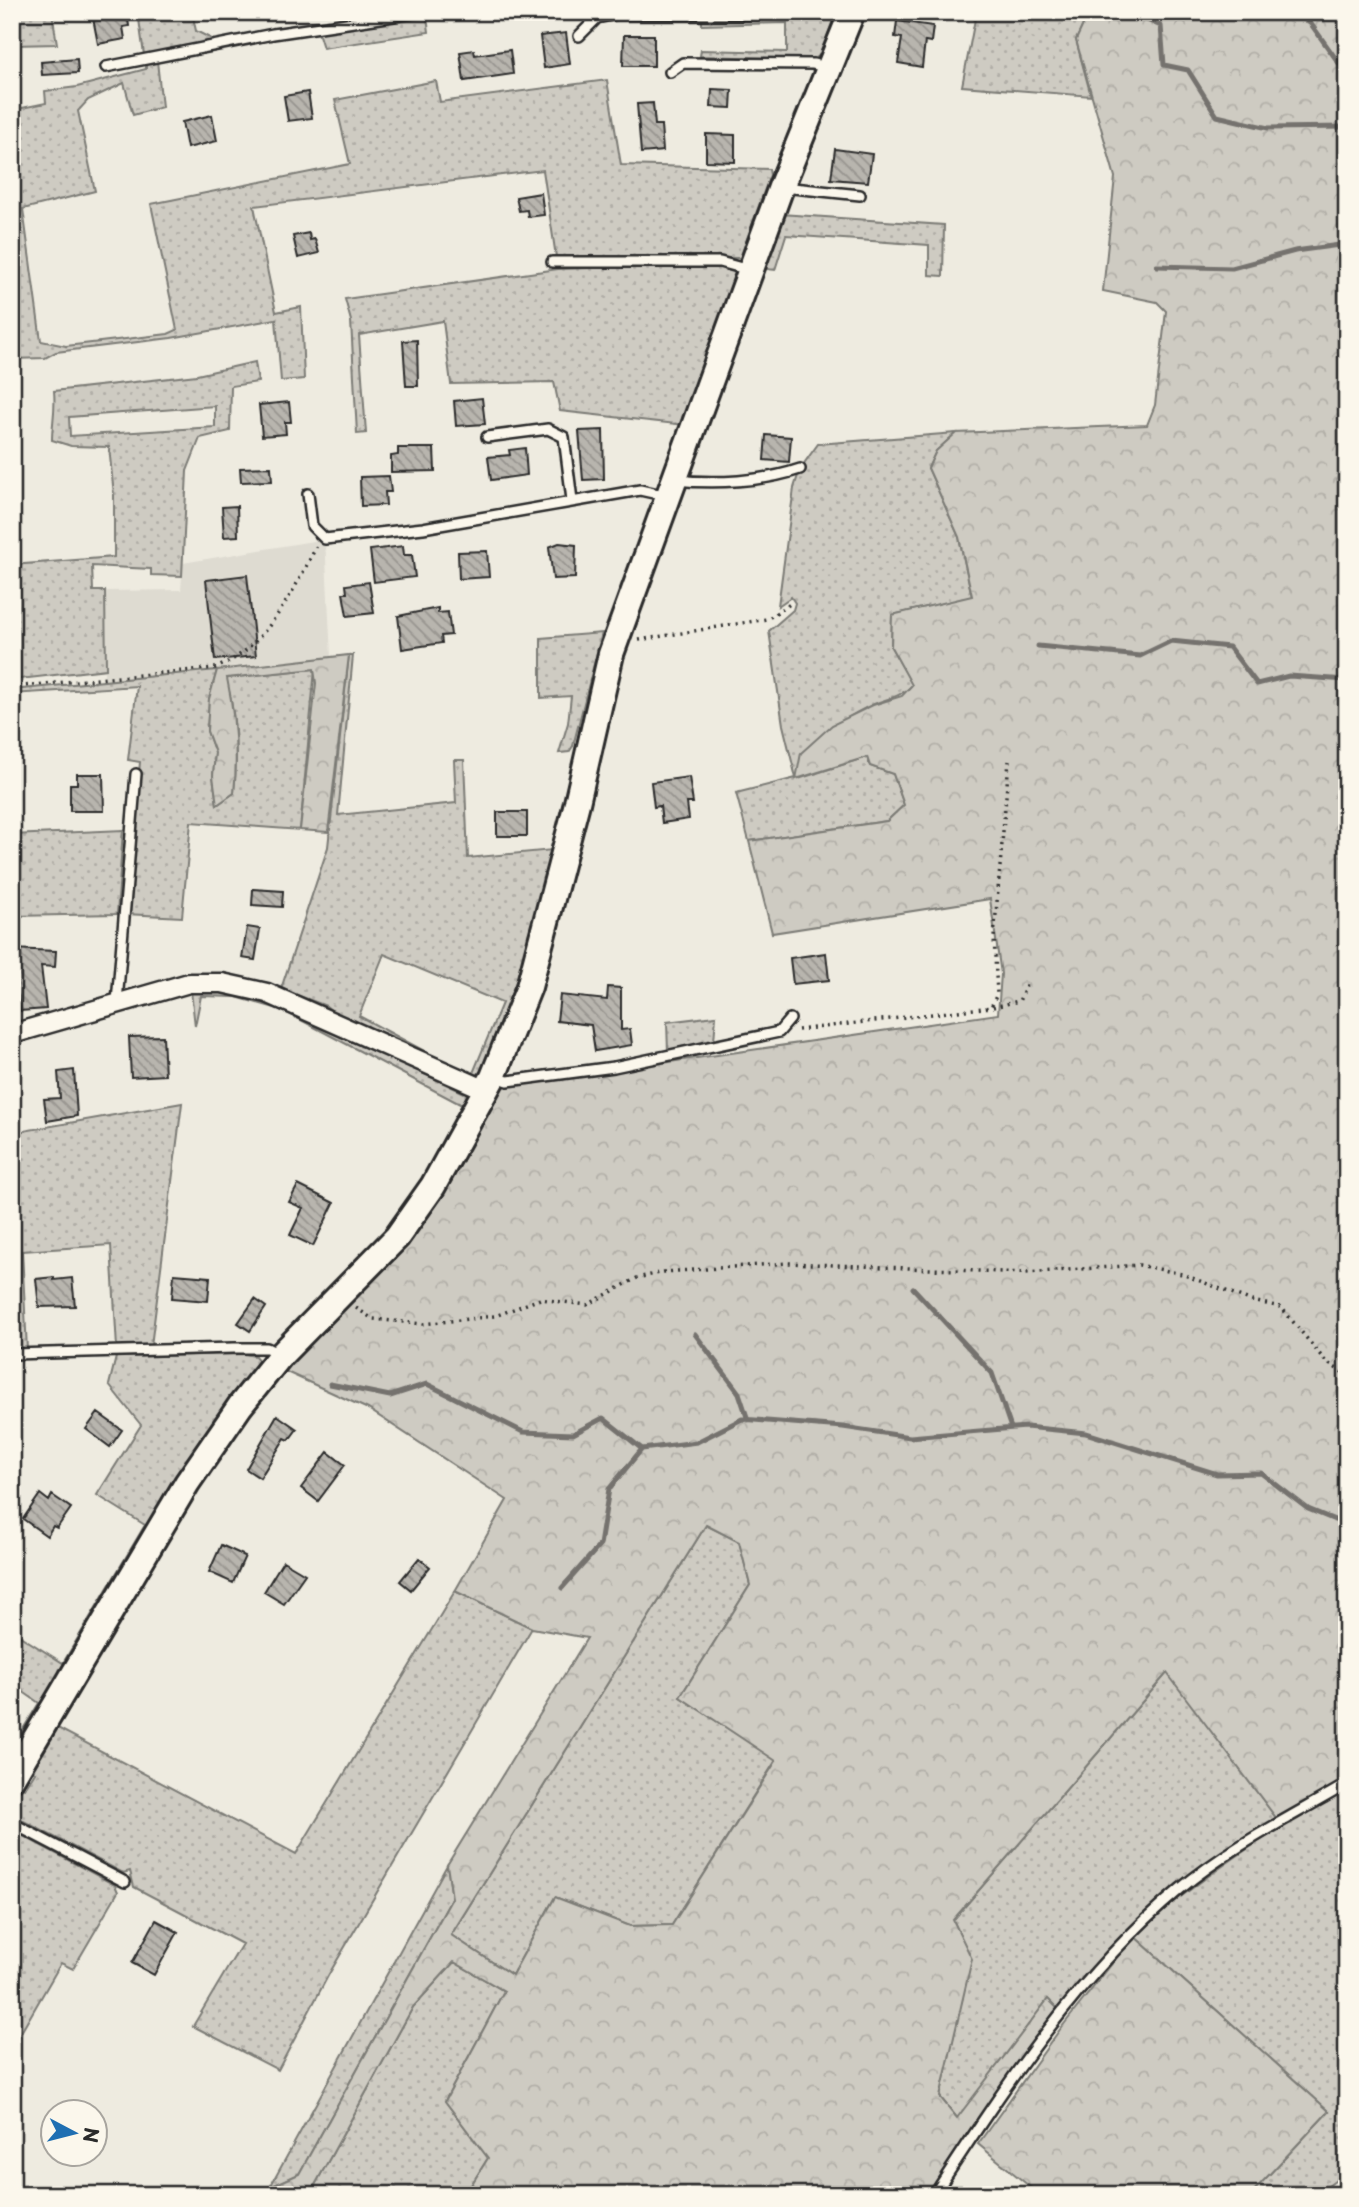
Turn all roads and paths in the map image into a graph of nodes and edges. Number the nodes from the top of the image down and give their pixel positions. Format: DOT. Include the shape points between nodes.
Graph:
graph roads {
  1 [pos="421,12"];
  2 [pos="851,16"];
  3 [pos="579,36"];
  4 [pos="106,67"];
  5 [pos="828,68"];
  6 [pos="670,72"];
  7 [pos="781,187"];
  8 [pos="860,195"];
  9 [pos="552,262"];
  10 [pos="750,270"];
  11 [pos="487,437"];
  12 [pos="800,470"];
  13 [pos="670,488"];
  14 [pos="308,494"];
  15 [pos="572,500"];
  16 [pos="321,536"];
  17 [pos="790,604"];
  18 [pos="615,641"];
  19 [pos="12,687"];
  20 [pos="1009,761"];
  21 [pos="136,774"];
  22 [pos="1027,984"];
  23 [pos="117,1002"];
  24 [pos="990,1007"];
  25 [pos="790,1019"];
  26 [pos="779,1032"];
  27 [pos="12,1034"];
  28 [pos="489,1084"];
  29 [pos="340,1297"];
  30 [pos="12,1354"];
  31 [pos="281,1355"];
  32 [pos="1347,1375"];
  33 [pos="12,1778"];
  34 [pos="1347,1784"];
  35 [pos="12,1823"];
  36 [pos="125,1882"];
  37 [pos="934,2195"];
  1 -- 4 [label="lane" via="273,34"];
  2 -- 3 [label="lane" via="617,14 597,18"];
  2 -- 5 [label="street"];
  5 -- 6 [label="lane" via="683,63"];
  5 -- 7 [label="street"];
  7 -- 8 [label="lane"];
  7 -- 10 [label="street"];
  9 -- 10 [label="lane" via="720,262"];
  10 -- 13 [label="street"];
  11 -- 15 [label="lane" via="548,429 564,437"];
  12 -- 13 [label="lane"];
  13 -- 15 [label="lane"];
  13 -- 18 [label="street"];
  14 -- 16 [label="lane" via="312,526"];
  15 -- 16 [label="lane" via="423,528"];
  16 -- 19 [label="path" via="286,600 233,661 215,668"];
  17 -- 18 [label="path" via="767,620"];
  18 -- 28 [label="street" via="529,987"];
  20 -- 24 [label="path" via="994,937 997,994"];
  21 -- 23 [label="lane"];
  22 -- 24 [label="path" via="1019,1001"];
  23 -- 27 [label="street"];
  23 -- 28 [label="street" via="190,983 222,983 267,993"];
  24 -- 26 [label="path"];
  25 -- 26 [label="lane"];
  26 -- 28 [label="lane" via="578,1073"];
  28 -- 29 [label="street" via="433,1186 397,1237"];
  29 -- 31 [label="street"];
  29 -- 32 [label="path" via="373,1319 423,1324 495,1316 540,1299 587,1306 638,1278 664,1272 788,1263 1026,1273 1139,1265 1182,1274 1281,1307 1326,1362"];
  30 -- 31 [label="lane" via="267,1348"];
  31 -- 33 [label="street" via="187,1483"];
  34 -- 37 [label="lane" via="1217,1862 1138,1926 1017,2069"];
  35 -- 36 [label="lane"];
}
